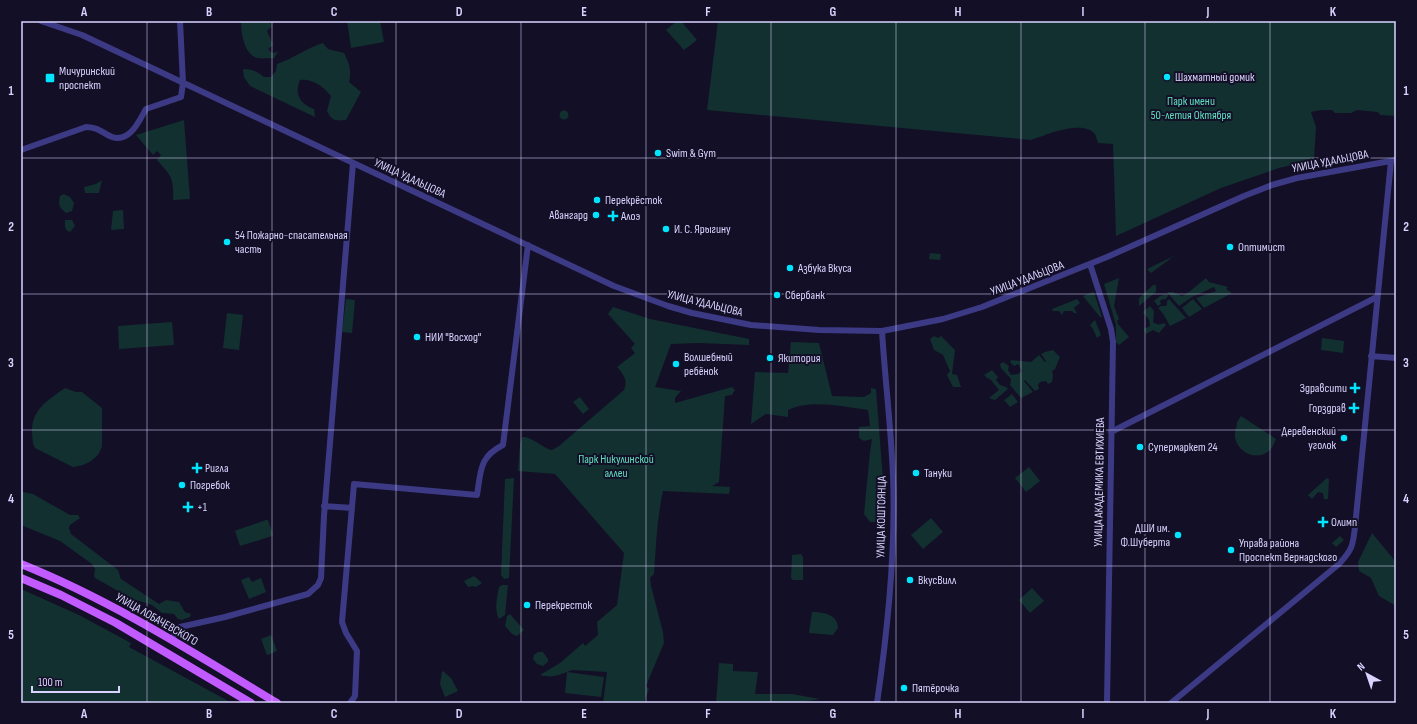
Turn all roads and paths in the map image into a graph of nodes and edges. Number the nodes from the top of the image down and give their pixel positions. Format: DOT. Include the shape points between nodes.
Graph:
graph roads {
  1 [pos="41,21"];
  2 [pos="180,21"];
  3 [pos="183,83"];
  4 [pos="21,150"];
  5 [pos="1393,161"];
  6 [pos="353,163"];
  7 [pos="528,245"];
  8 [pos="1090,264"];
  9 [pos="1377,297"];
  10 [pos="882,331"];
  11 [pos="1371,356"];
  12 [pos="1396,358"];
  13 [pos="1111,432"];
  14 [pos="324,506"];
  15 [pos="352,508"];
  16 [pos="21,564"];
  17 [pos="21,578"];
  18 [pos="171,640"];
  19 [pos="251,703"];
  20 [pos="277,703"];
  21 [pos="350,703"];
  22 [pos="877,703"];
  23 [pos="1107,703"];
  24 [pos="1171,703"];
  1 -- 3 [label="street, УЛИЦА УДАЛЬЦОВА" via="82,35"];
  2 -- 3 [label="street"];
  3 -- 4 [label="street" via="181,97 146,109 128,135 113,137 96,128 86,127"];
  3 -- 6 [label="street, УЛИЦА УДАЛЬЦОВА"];
  5 -- 8 [label="street, УЛИЦА УДАЛЬЦОВА" via="1305,176 1272,185"];
  5 -- 9 [label="street"];
  6 -- 7 [label="street, УЛИЦА УДАЛЬЦОВА"];
  6 -- 14 [label="street"];
  7 -- 10 [label="street, УЛИЦА УДАЛЬЦОВА" via="614,286 692,313 776,327"];
  7 -- 15 [label="street" via="503,445 492,450 484,460 477,495 354,484"];
  8 -- 10 [label="street, УЛИЦА УДАЛЬЦОВА" via="976,309"];
  8 -- 13 [label="street, УЛИЦА АКАДЕМИКА ЕВТИХИЕВА" via="1111,330"];
  9 -- 11 [label="street"];
  9 -- 13 [label="street"];
  10 -- 22 [label="street, УЛИЦА КОШТОЯНЦА" via="893,475 894,532 887,632"];
  11 -- 12 [label="street"];
  11 -- 24 [label="street" via="1355,527 1349,553"];
  13 -- 23 [label="street, УЛИЦА АКАДЕМИКА ЕВТИХИЕВА"];
  14 -- 15 [label="street"];
  14 -- 18 [label="street" via="321,578 314,590 308,594 180,627"];
  15 -- 21 [label="street" via="342,622 357,651 355,696"];
  16 -- 18 [label="main road, УЛИЦА ЛОБАЧЕВСКОГО" via="122,611"];
  17 -- 19 [label="main road, УЛИЦА ЛОБАЧЕВСКОГО" via="116,623"];
  18 -- 20 [label="main road, УЛИЦА ЛОБАЧЕВСКОГО"];
}
